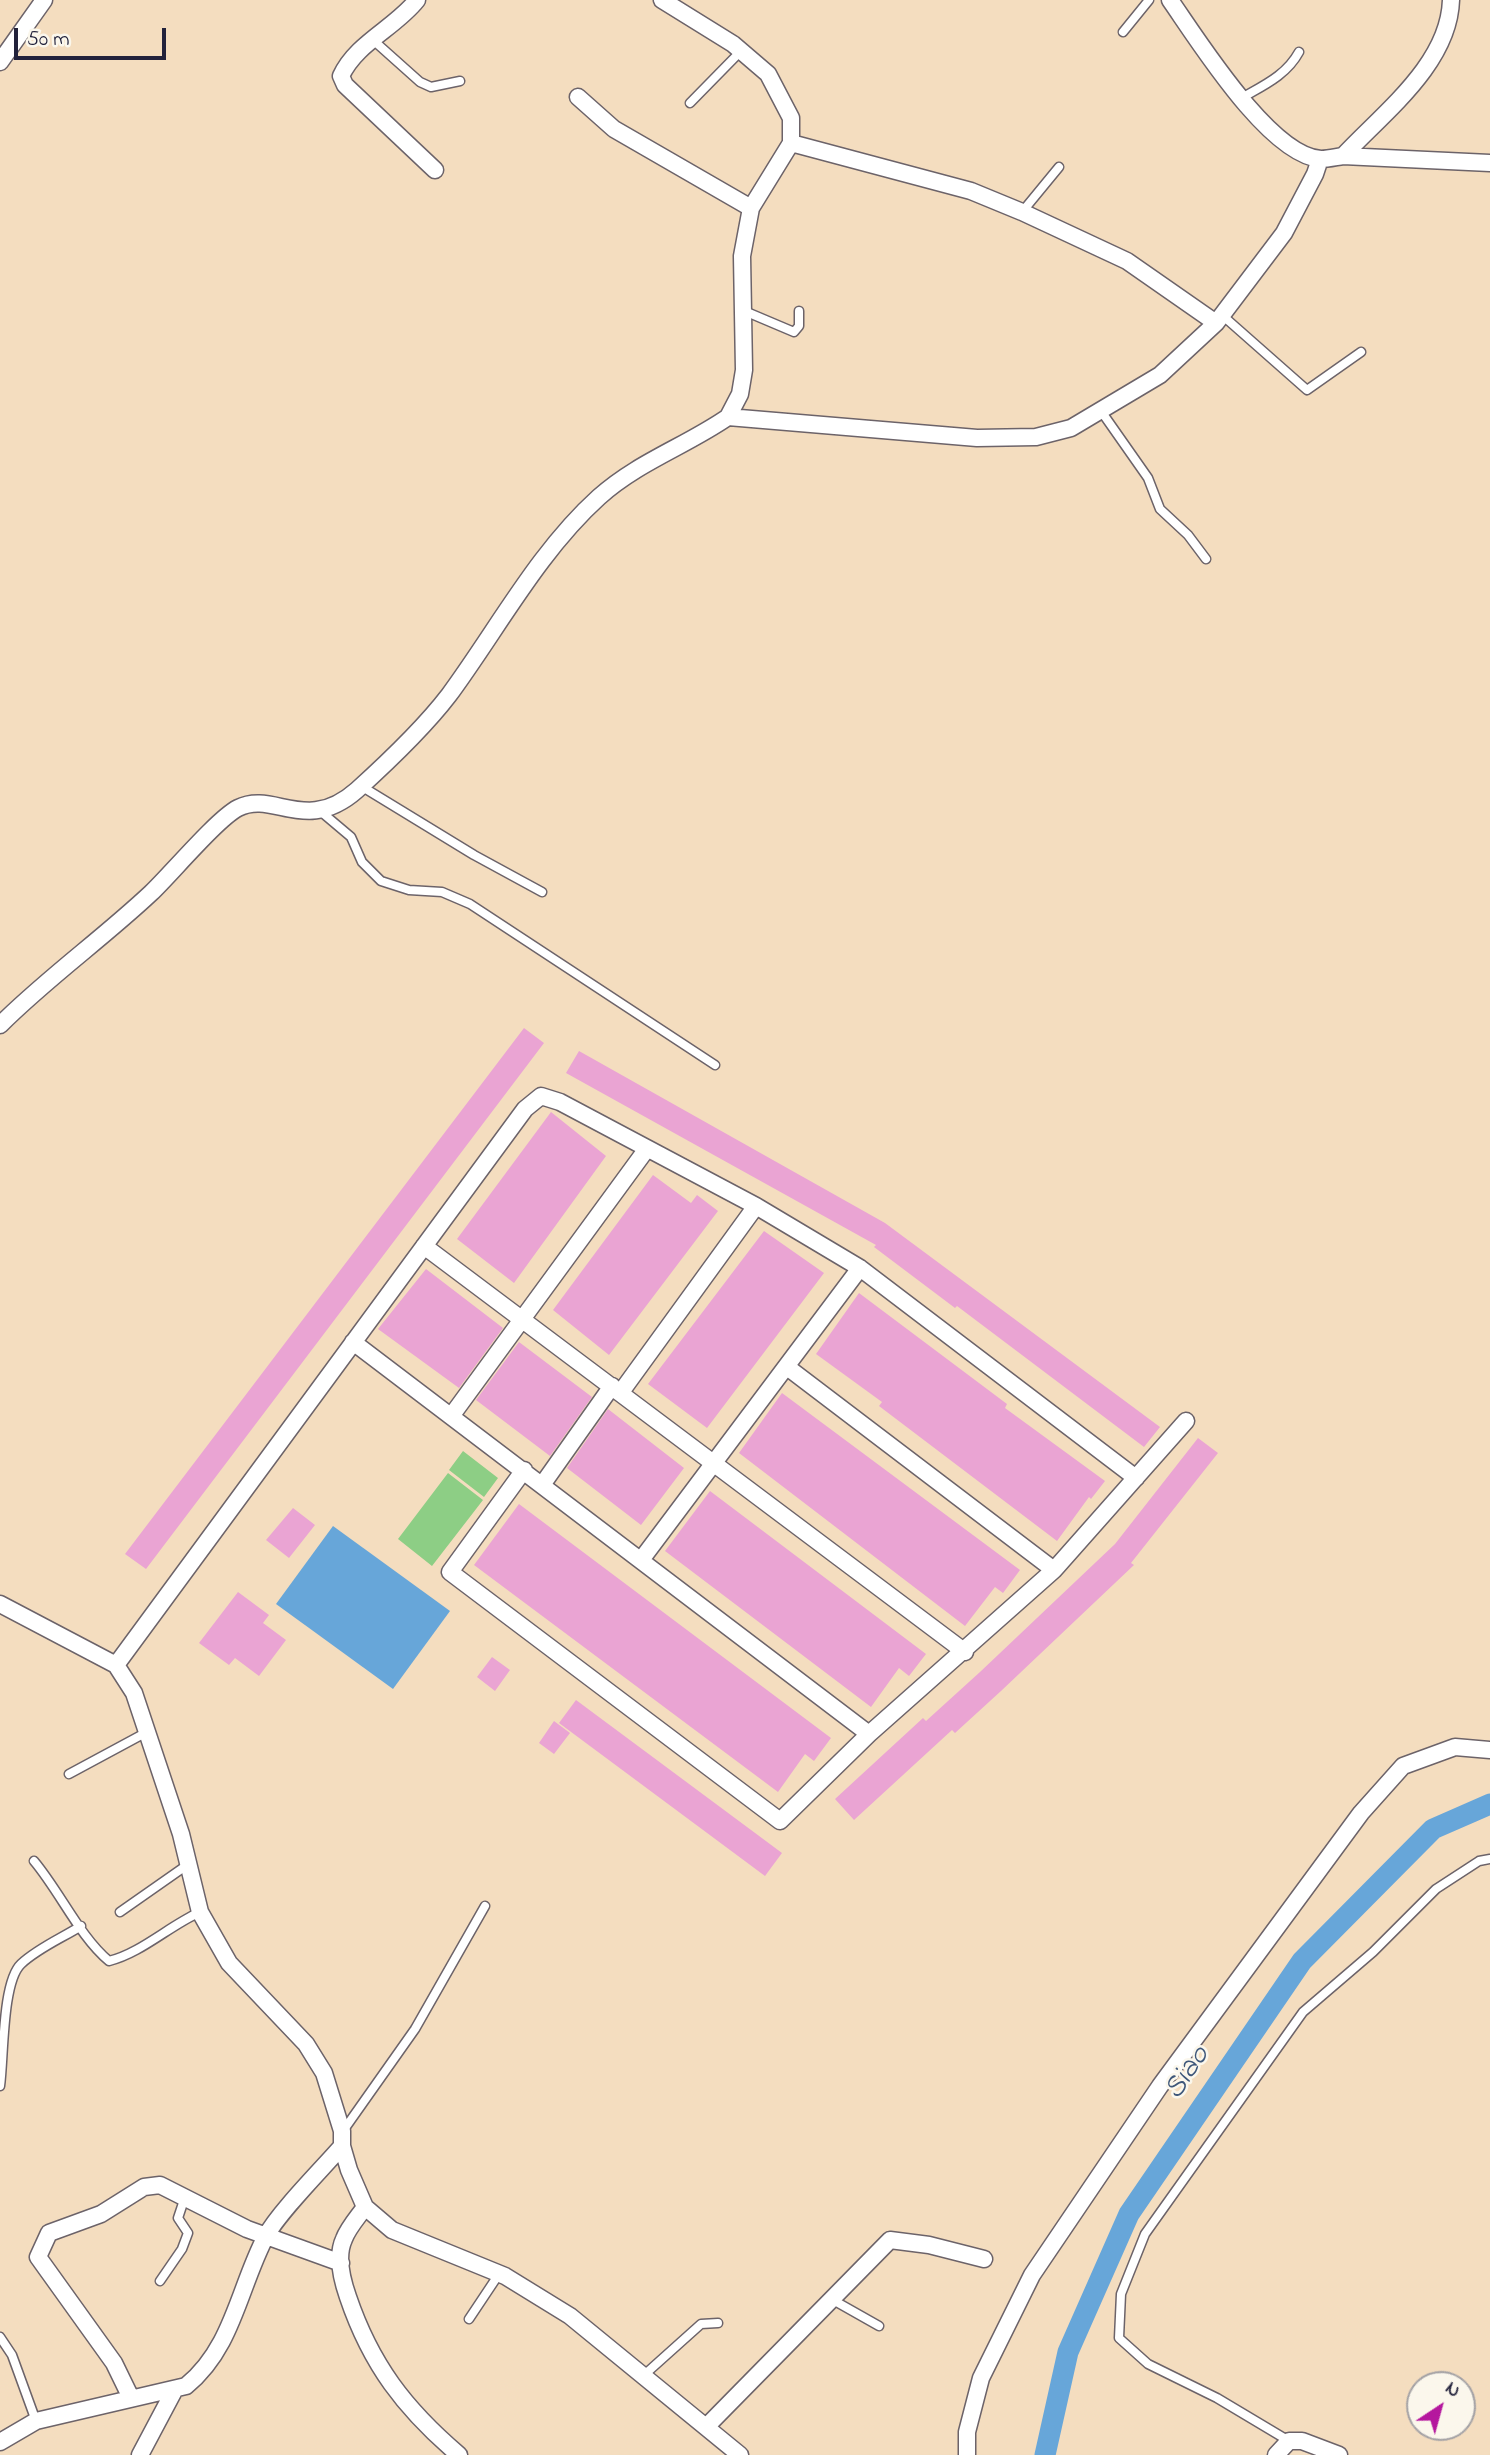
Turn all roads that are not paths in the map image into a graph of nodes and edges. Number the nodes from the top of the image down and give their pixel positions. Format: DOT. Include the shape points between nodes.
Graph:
graph roads {
  1 [pos="44,0"];
  2 [pos="417,0"];
  3 [pos="662,0"];
  4 [pos="1149,0"];
  5 [pos="1170,0"];
  6 [pos="1451,0"];
  7 [pos="684,6"];
  8 [pos="1123,32"];
  9 [pos="373,40"];
  10 [pos="741,51"];
  11 [pos="1299,52"];
  12 [pos="0,62"];
  13 [pos="460,81"];
  14 [pos="578,97"];
  15 [pos="1240,99"];
  16 [pos="690,103"];
  17 [pos="791,143"];
  18 [pos="1343,156"];
  19 [pos="1320,159"];
  20 [pos="1490,163"];
  21 [pos="1059,166"];
  22 [pos="435,170"];
  23 [pos="751,208"];
  24 [pos="1023,212"];
  25 [pos="741,310"];
  26 [pos="799,311"];
  27 [pos="1219,319"];
  28 [pos="1361,352"];
  29 [pos="1101,411"];
  30 [pos="728,417"];
  31 [pos="1206,559"];
  32 [pos="361,786"];
  33 [pos="319,810"];
  34 [pos="542,892"];
  35 [pos="0,1025"];
  36 [pos="715,1065"];
  37 [pos="646,1150"];
  38 [pos="756,1206"];
  39 [pos="425,1246"];
  40 [pos="860,1268"];
  41 [pos="523,1320"];
  42 [pos="353,1342"];
  43 [pos="787,1367"];
  44 [pos="617,1389"];
  45 [pos="452,1415"];
  46 [pos="1186,1421"];
  47 [pos="715,1461"];
  48 [pos="524,1470"];
  49 [pos="1136,1478"];
  50 [pos="542,1485"];
  51 [pos="641,1560"];
  52 [pos="1054,1570"];
  53 [pos="0,1604"];
  54 [pos="965,1652"];
  55 [pos="116,1665"];
  56 [pos="147,1732"];
  57 [pos="869,1734"];
  58 [pos="1490,1750"];
  59 [pos="69,1774"];
  60 [pos="1490,1859"];
  61 [pos="34,1861"];
  62 [pos="190,1863"];
  63 [pos="485,1906"];
  64 [pos="120,1912"];
  65 [pos="200,1912"];
  66 [pos="81,1926"];
  67 [pos="0,2086"];
  68 [pos="342,2139"];
  69 [pos="185,2197"];
  70 [pos="365,2207"];
  71 [pos="267,2234"];
  72 [pos="984,2259"];
  73 [pos="341,2263"];
  74 [pos="499,2274"];
  75 [pos="160,2281"];
  76 [pos="833,2300"];
  77 [pos="469,2319"];
  78 [pos="718,2323"];
  79 [pos="879,2326"];
  80 [pos="0,2337"];
  81 [pos="643,2376"];
  82 [pos="175,2389"];
  83 [pos="131,2398"];
  84 [pos="36,2421"];
  85 [pos="706,2427"];
  86 [pos="1289,2441"];
  87 [pos="0,2442"];
  88 [pos="140,2455"];
  89 [pos="458,2455"];
  90 [pos="740,2455"];
  91 [pos="967,2455"];
  92 [pos="1276,2455"];
  93 [pos="1339,2455"];
  1 -- 12 [label="street"];
  2 -- 9 [label="street"];
  3 -- 7 [label="street"];
  4 -- 8 [label="lane"];
  5 -- 15 [label="street"];
  6 -- 18 [label="street" via="1446,33 1430,64"];
  7 -- 10 [label="street"];
  9 -- 13 [label="lane" via="420,82 431,87"];
  9 -- 22 [label="street" via="347,63 341,76 345,85"];
  10 -- 16 [label="lane"];
  10 -- 17 [label="street" via="768,74 784,100"];
  11 -- 15 [label="lane" via="1278,77"];
  14 -- 23 [label="street" via="614,129"];
  15 -- 19 [label="street" via="1288,144"];
  17 -- 23 [label="street"];
  17 -- 24 [label="street" via="971,191"];
  18 -- 19 [label="street"];
  18 -- 20 [label="street"];
  19 -- 27 [label="street" via="1283,233"];
  21 -- 24 [label="lane"];
  23 -- 25 [label="street" via="742,256"];
  24 -- 27 [label="street" via="1127,261"];
  25 -- 26 [label="lane" via="794,331 799,326"];
  25 -- 30 [label="street" via="744,370 740,394"];
  27 -- 28 [label="lane" via="1307,390"];
  27 -- 29 [label="street" via="1160,375"];
  29 -- 30 [label="street" via="1055,434 977,438"];
  29 -- 31 [label="lane" via="1148,478 1160,509"];
  30 -- 32 [label="street" via="629,473 597,499 558,542 448,696"];
  32 -- 33 [label="street"];
  32 -- 34 [label="lane"];
  33 -- 35 [label="street" via="286,811 268,805 237,809 149,894"];
  33 -- 36 [label="lane" via="351,837 362,862 381,881 409,890 442,892 470,904"];
  37 -- 38 [label="street"];
  37 -- 39 [label="street" via="541,1096 525,1110"];
  37 -- 41 [label="street"];
  38 -- 40 [label="street"];
  38 -- 44 [label="street"];
  39 -- 41 [label="street"];
  39 -- 42 [label="street"];
  40 -- 43 [label="street"];
  40 -- 49 [label="street"];
  41 -- 44 [label="street"];
  41 -- 45 [label="street"];
  42 -- 45 [label="street"];
  42 -- 55 [label="street"];
  43 -- 47 [label="street"];
  43 -- 52 [label="street"];
  44 -- 47 [label="street"];
  44 -- 50 [label="street"];
  45 -- 48 [label="street"];
  46 -- 49 [label="street"];
  47 -- 51 [label="street"];
  47 -- 54 [label="street"];
  48 -- 50 [label="street"];
  48 -- 57 [label="street" via="450,1572 461,1581 780,1821"];
  49 -- 52 [label="street"];
  50 -- 51 [label="street"];
  51 -- 57 [label="street"];
  52 -- 54 [label="street"];
  53 -- 55 [label="street"];
  54 -- 57 [label="street"];
  55 -- 56 [label="street" via="134,1693"];
  56 -- 59 [label="lane"];
  56 -- 62 [label="street"];
  58 -- 91 [label="street" via="1455,1747 1403,1766 1353,1824 1160,2086 1032,2275 981,2378 967,2432"];
  60 -- 86 [label="lane" via="1479,1861 1436,1889 1303,2012 1145,2234 1121,2294 1119,2338 1147,2364"];
  61 -- 66 [label="lane"];
  62 -- 64 [label="lane"];
  62 -- 65 [label="street"];
  63 -- 68 [label="lane" via="415,2029"];
  65 -- 66 [label="lane" via="125,1957 109,1961"];
  65 -- 68 [label="street" via="229,1963 306,2043 324,2073"];
  66 -- 67 [label="lane" via="32,1955 14,1973 8,1989"];
  68 -- 70 [label="street"];
  68 -- 71 [label="street"];
  69 -- 71 [label="street" via="247,2229"];
  69 -- 75 [label="lane" via="177,2217 188,2234"];
  69 -- 83 [label="street" via="160,2185 144,2188 101,2214 49,2233 39,2248 46,2272 114,2363"];
  70 -- 73 [label="street" via="343,2240"];
  70 -- 74 [label="street" via="410,2240"];
  71 -- 73 [label="street"];
  71 -- 82 [label="street" via="217,2352 202,2373"];
  72 -- 76 [label="street" via="890,2241"];
  73 -- 89 [label="street" via="362,2337 381,2370 426,2427"];
  74 -- 77 [label="lane"];
  74 -- 81 [label="street" via="570,2316"];
  76 -- 79 [label="lane"];
  76 -- 85 [label="street"];
  78 -- 81 [label="lane" via="701,2324"];
  80 -- 84 [label="lane" via="12,2355"];
  81 -- 85 [label="street"];
  82 -- 83 [label="street"];
  82 -- 88 [label="street"];
  83 -- 84 [label="street"];
  84 -- 87 [label="street"];
  85 -- 90 [label="street"];
  86 -- 92 [label="street"];
  86 -- 93 [label="street"];
}
